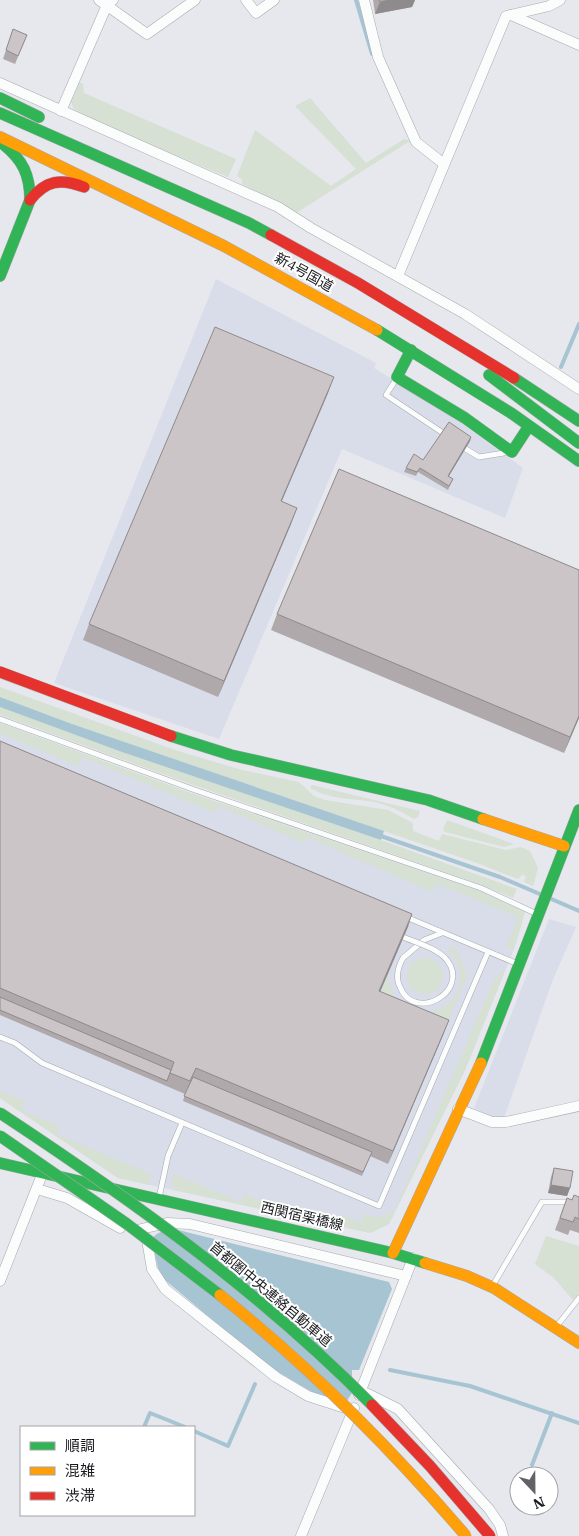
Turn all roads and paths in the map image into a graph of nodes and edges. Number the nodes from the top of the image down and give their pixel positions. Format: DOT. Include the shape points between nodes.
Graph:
graph roads {
  1 [pos="195,0"];
  2 [pos="246,0"];
  3 [pos="274,0"];
  4 [pos="364,0"];
  5 [pos="560,0"];
  6 [pos="106,2"];
  7 [pos="511,15"];
  8 [pos="579,45"];
  9 [pos="0,83"];
  10 [pos="0,98"];
  11 [pos="61,111"];
  12 [pos="0,113"];
  13 [pos="0,137"];
  14 [pos="0,141"];
  15 [pos="444,164"];
  16 [pos="150,178"];
  17 [pos="30,200"];
  18 [pos="172,220"];
  19 [pos="0,276"];
  20 [pos="398,276"];
  21 [pos="426,324"];
  22 [pos="411,350"];
  23 [pos="397,377"];
  24 [pos="579,389"];
  25 [pos="579,421"];
  26 [pos="529,426"];
  27 [pos="448,437"];
  28 [pos="456,442"];
  29 [pos="579,443"];
  30 [pos="512,452"];
  31 [pos="579,461"];
  32 [pos="0,672"];
  33 [pos="0,719"];
  34 [pos="579,810"];
  35 [pos="564,846"];
  36 [pos="398,914"];
  37 [pos="538,914"];
  38 [pos="443,933"];
  39 [pos="403,937"];
  40 [pos="488,952"];
  41 [pos="520,965"];
  42 [pos="0,1037"];
  43 [pos="579,1106"];
  44 [pos="458,1109"];
  45 [pos="0,1113"];
  46 [pos="182,1122"];
  47 [pos="0,1136"];
  48 [pos="0,1163"];
  49 [pos="43,1172"];
  50 [pos="37,1189"];
  51 [pos="159,1198"];
  52 [pos="579,1202"];
  53 [pos="146,1230"];
  54 [pos="394,1253"];
  55 [pos="413,1258"];
  56 [pos="406,1276"];
  57 [pos="0,1281"];
  58 [pos="491,1287"];
  59 [pos="579,1298"];
  60 [pos="555,1327"];
  61 [pos="579,1343"];
  62 [pos="361,1390"];
  63 [pos="353,1410"];
  64 [pos="301,1536"];
  65 [pos="466,1536"];
  66 [pos="490,1536"];
  67 [pos="503,1536"];
  1 -- 6 [label="street" via="147,34"];
  2 -- 3 [label="street" via="256,13"];
  4 -- 15 [label="street" via="378,57 416,142"];
  5 -- 7 [label="street" via="549,6"];
  6 -- 11 [label="street"];
  7 -- 8 [label="street"];
  7 -- 15 [label="street" via="506,16"];
  9 -- 11 [label="street"];
  10 -- 16 [label="main road" via="124,157"];
  11 -- 20 [label="street" via="278,207"];
  12 -- 16 [label="main road, 新4号国道"];
  13 -- 18 [label="main road, 新4号国道"];
  14 -- 17 [label="main road" via="12,150 29,172"];
  15 -- 20 [label="street"];
  16 -- 21 [label="main road, 新4号国道" via="249,223"];
  17 -- 18 [label="main road" via="39,187 57,180 69,181"];
  17 -- 19 [label="main road"];
  18 -- 22 [label="main road, 新4号国道" via="253,261"];
  20 -- 24 [label="street" via="465,314"];
  21 -- 25 [label="main road, 新4号国道"];
  21 -- 29 [label="main road"];
  22 -- 23 [label="main road"];
  22 -- 26 [label="main road, 新4号国道"];
  23 -- 27 [label="lane" via="386,395"];
  23 -- 30 [label="main road" via="465,418"];
  26 -- 30 [label="main road"];
  26 -- 31 [label="main road, 新4号国道"];
  28 -- 30 [label="lane" via="479,457"];
  32 -- 35 [label="main road" via="231,755 428,800"];
  33 -- 37 [label="lane" via="480,888"];
  34 -- 35 [label="main road"];
  35 -- 37 [label="main road"];
  36 -- 38 [label="lane"];
  37 -- 41 [label="main road"];
  38 -- 39 [label="lane, bridge" via="424,940 404,958 398,974 403,993 415,1002 423,1003 437,1001 450,988 452,978 447,960 436,951"];
  38 -- 40 [label="lane"];
  40 -- 41 [label="lane"];
  40 -- 46 [label="lane" via="379,1206"];
  41 -- 44 [label="main road" via="490,1041"];
  42 -- 46 [label="lane" via="42,1063"];
  43 -- 44 [label="street" via="506,1122 492,1122"];
  44 -- 54 [label="main road"];
  45 -- 66 [label="main road, 首都圏中央連絡自動車道, bridge" via="120,1194 227,1274 313,1348 398,1430"];
  46 -- 51 [label="lane" via="168,1156"];
  47 -- 65 [label="main road, bridge" via="108,1209 200,1278 300,1362 383,1443"];
  48 -- 49 [label="main road, 西関宿栗橋線"];
  49 -- 50 [label="street"];
  49 -- 51 [label="main road, 西関宿栗橋線"];
  50 -- 53 [label="street" via="67,1198 118,1228"];
  50 -- 57 [label="street"];
  51 -- 54 [label="main road, 西関宿栗橋線"];
  52 -- 58 [label="lane" via="542,1202"];
  53 -- 56 [label="street" via="167,1223 190,1224"];
  53 -- 63 [label="street" via="152,1269 165,1289 276,1377 308,1396"];
  54 -- 55 [label="main road, 西関宿栗橋線"];
  55 -- 56 [label="street"];
  55 -- 58 [label="main road, 西関宿栗橋線"];
  56 -- 62 [label="street"];
  58 -- 60 [label="main road, 西関宿栗橋線"];
  59 -- 60 [label="lane"];
  60 -- 61 [label="main road, 西関宿栗橋線"];
  62 -- 63 [label="street"];
  62 -- 67 [label="street" via="386,1401 408,1418 489,1508"];
  63 -- 64 [label="street"];
}
